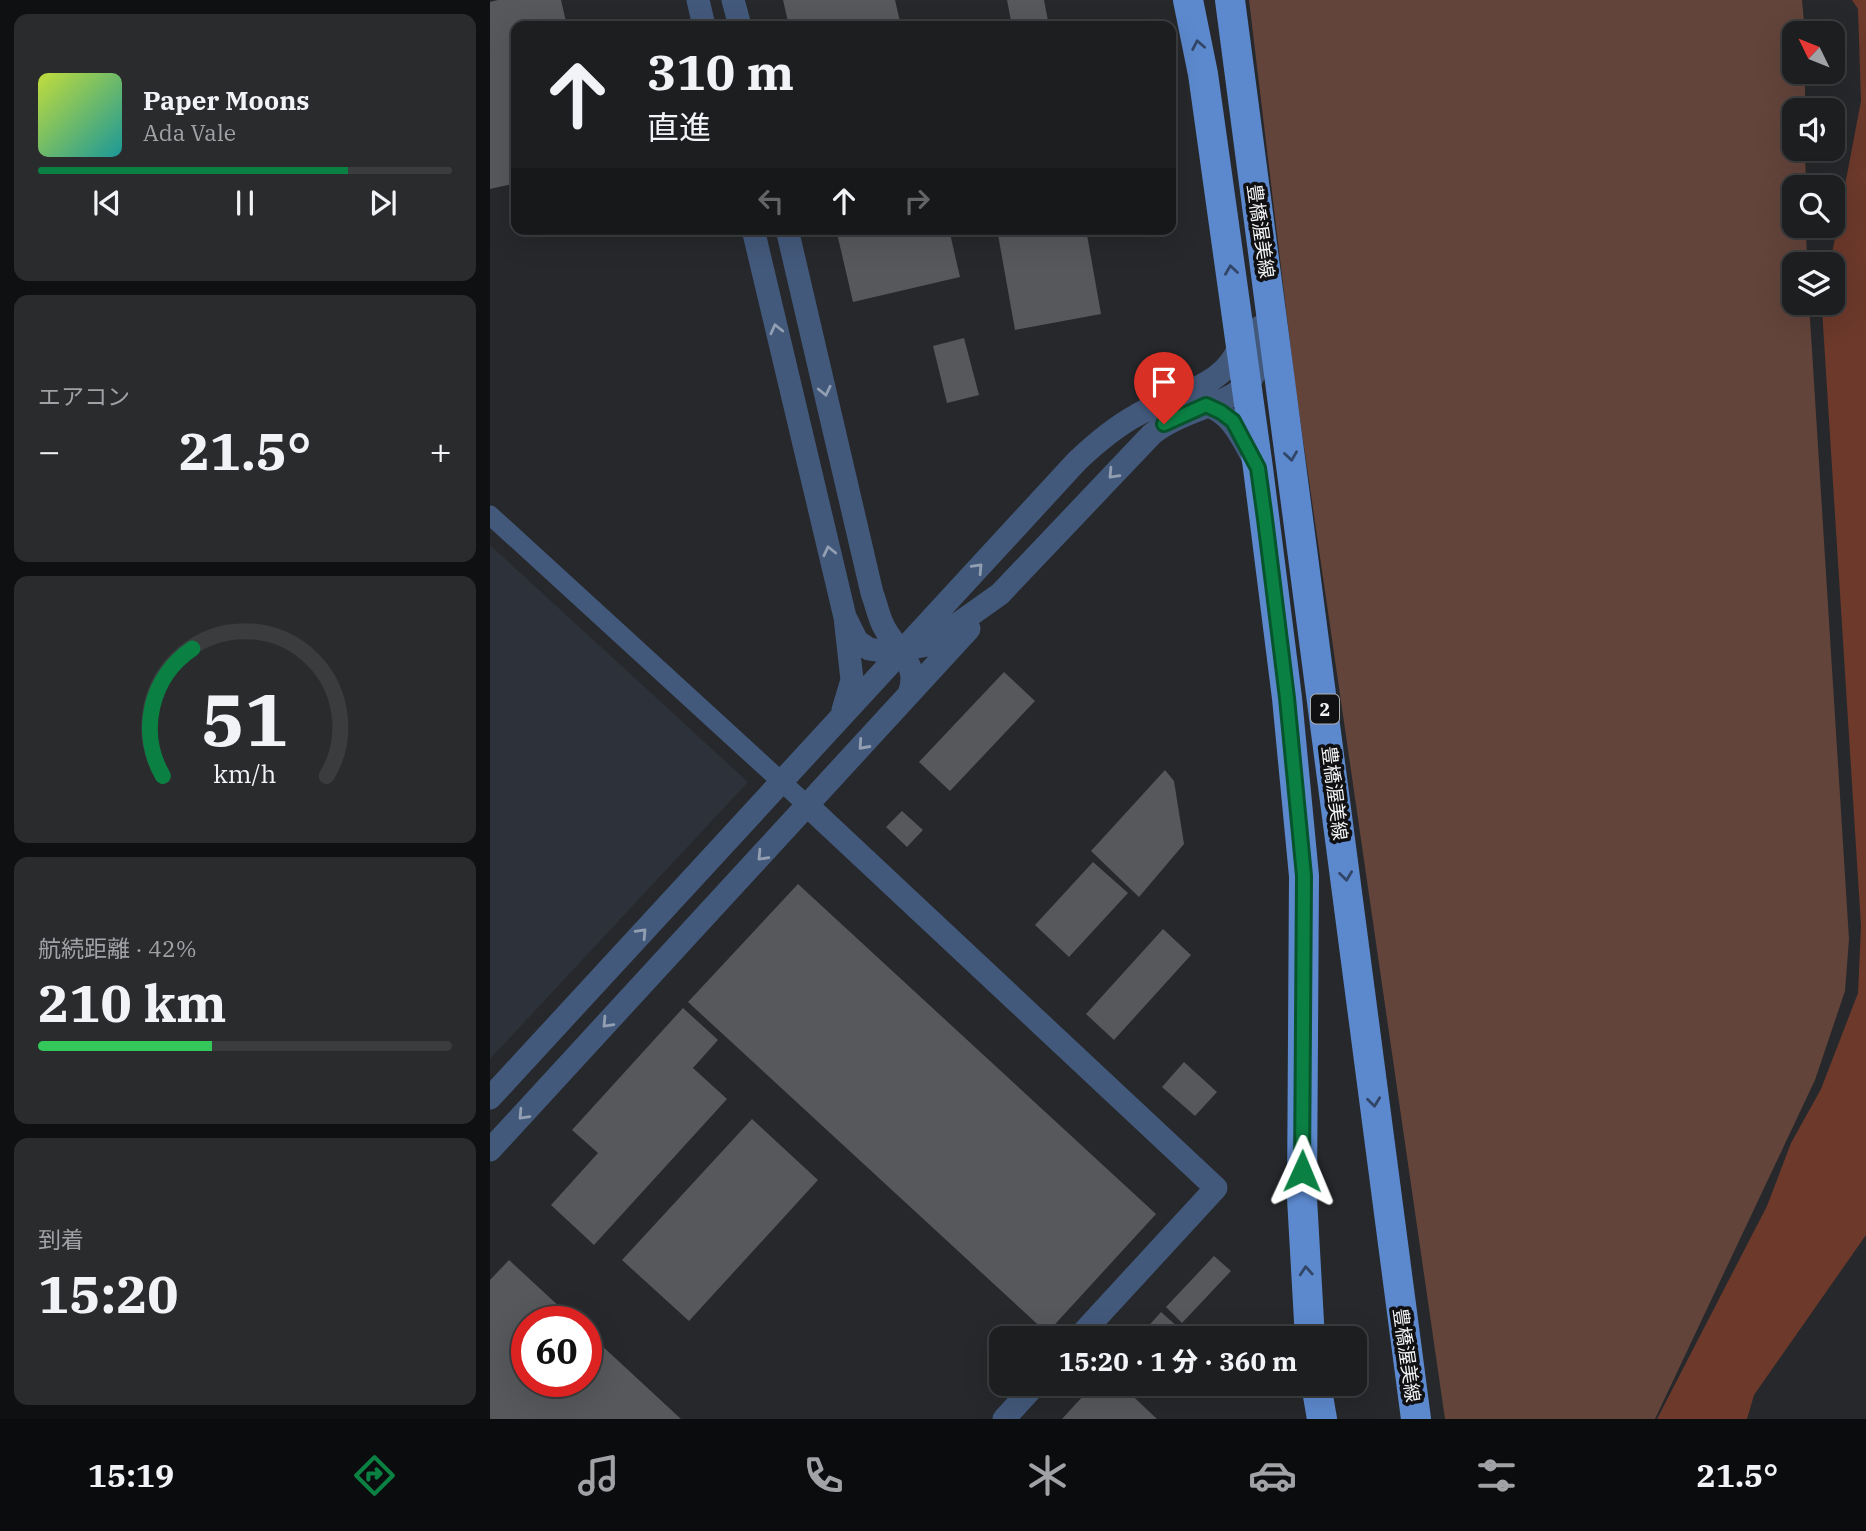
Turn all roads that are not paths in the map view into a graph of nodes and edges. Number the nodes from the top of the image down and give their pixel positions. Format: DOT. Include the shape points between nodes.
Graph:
graph roads {
  1 [pos="698,0"];
  2 [pos="733,0"];
  3 [pos="1188,0"];
  4 [pos="1217,0"];
  5 [pos="1230,0"];
  6 [pos="703,21"];
  7 [pos="739,21"];
  8 [pos="753,235"];
  9 [pos="788,235"];
  10 [pos="1241,338"];
  11 [pos="1247,386"];
  12 [pos="1172,399"];
  13 [pos="1206,405"];
  14 [pos="1285,411"];
  15 [pos="1258,468"];
  16 [pos="490,515"];
  17 [pos="872,593"];
  18 [pos="1000,594"];
  19 [pos="845,617"];
  20 [pos="932,618"];
  21 [pos="903,650"];
  22 [pos="909,694"];
  23 [pos="839,719"];
  24 [pos="782,782"];
  25 [pos="808,806"];
  26 [pos="490,1098"];
  27 [pos="490,1150"];
  28 [pos="1089,1326"];
  29 [pos="1310,1326"];
  30 [pos="1024,1396"];
  31 [pos="1319,1396"];
  32 [pos="1004,1419"];
  33 [pos="1322,1419"];
  34 [pos="1416,1419"];
  1 -- 6 [label="street"];
  2 -- 7 [label="street"];
  10 -- 3 [label="main road, 豊橋渥美線 / 2, one-way"];
  4 -- 11 [label="street" via="1262,345 1261,362"];
  5 -- 14 [label="main road, 豊橋渥美線 / 2"];
  19 -- 8 [label="street, one-way"];
  9 -- 17 [label="street, one-way"];
  10 -- 11 [label="main road, 豊橋渥美線 / 2"];
  10 -- 12 [label="street" via="1237,353 1219,374"];
  11 -- 12 [label="street"];
  11 -- 13 [label="street"];
  11 -- 14 [label="street" via="1271,394"];
  11 -- 15 [label="main road, 豊橋渥美線 / 2"];
  20 -- 12 [label="street, one-way" via="1096,443 1134,416"];
  13 -- 15 [label="street" via="1233,421"];
  13 -- 18 [label="street, one-way" via="1152,433"];
  14 -- 34 [label="main road, 豊橋渥美線 / 2, one-way"];
  29 -- 15 [label="main road, 豊橋渥美線 / 2, one-way" via="1302,1198 1304,876"];
  16 -- 24 [label="street"];
  17 -- 20 [label="street" via="884,612 901,625 914,626"];
  17 -- 21 [label="street" via="883,626"];
  18 -- 21 [label="street" via="928,645"];
  18 -- 22 [label="street"];
  19 -- 21 [label="street" via="857,641 869,649"];
  19 -- 23 [label="street" via="852,680"];
  20 -- 21 [label="street"];
  21 -- 22 [label="street" via="913,675"];
  21 -- 23 [label="street"];
  22 -- 25 [label="street, one-way"];
  23 -- 24 [label="street"];
  24 -- 25 [label="street"];
  26 -- 24 [label="street, one-way"];
  25 -- 27 [label="street, one-way"];
  25 -- 28 [label="street" via="1216,1188"];
  30 -- 32 [label="street"];
  31 -- 33 [label="main road"];
}
